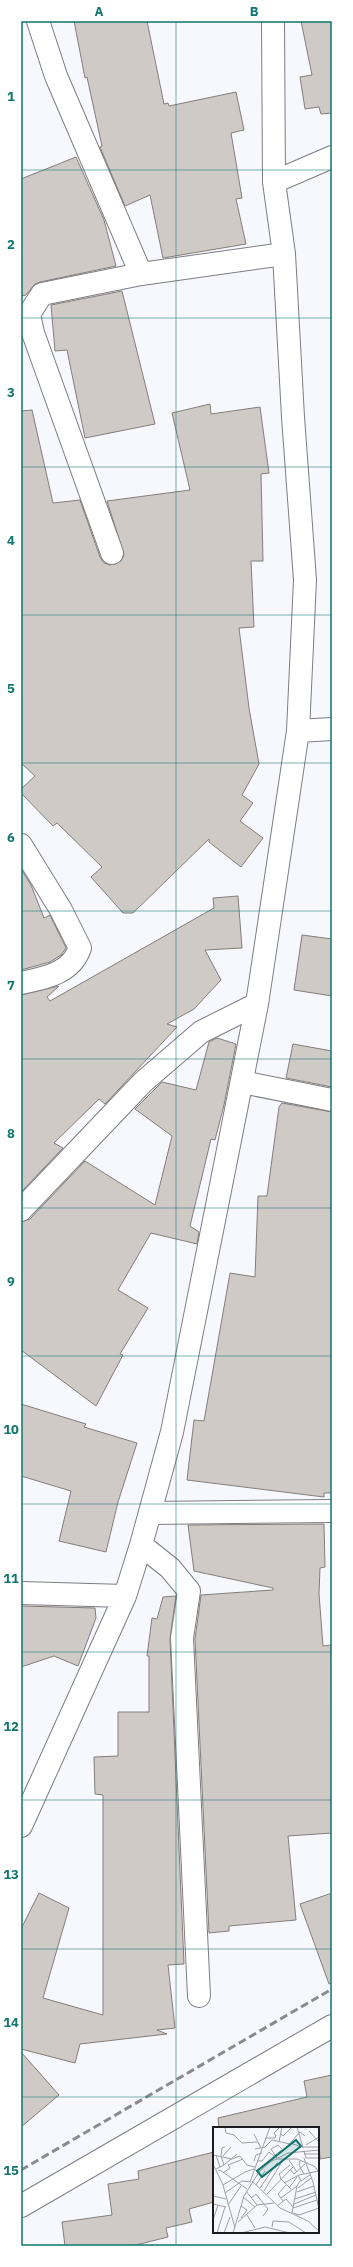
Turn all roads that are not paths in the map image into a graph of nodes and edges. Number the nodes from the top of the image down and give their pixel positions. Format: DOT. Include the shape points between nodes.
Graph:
graph roads {
  1 [pos="38,21"];
  2 [pos="273,21"];
  3 [pos="332,157"];
  4 [pos="274,182"];
  5 [pos="284,254"];
  6 [pos="141,274"];
  7 [pos="112,553"];
  8 [pos="332,729"];
  9 [pos="298,731"];
  10 [pos="21,845"];
  11 [pos="21,982"];
  12 [pos="257,1004"];
  13 [pos="242,1082"];
  14 [pos="332,1100"];
  15 [pos="21,1210"];
  16 [pos="332,1511"];
  17 [pos="150,1513"];
  18 [pos="142,1545"];
  19 [pos="21,1593"];
  20 [pos="125,1596"];
  21 [pos="21,1826"];
  22 [pos="199,1996"];
  23 [pos="332,2026"];
  24 [pos="21,2206"];
  1 -- 6 [label="street" via="56,76"];
  2 -- 4 [label="street"];
  3 -- 4 [label="street"];
  4 -- 5 [label="street"];
  5 -- 6 [label="street"];
  5 -- 9 [label="street" via="305,580"];
  6 -- 7 [label="street" via="42,294 28,314"];
  8 -- 9 [label="street"];
  9 -- 12 [label="street"];
  10 -- 11 [label="street" via="61,910 80,948 68,966 49,977"];
  12 -- 13 [label="street"];
  12 -- 15 [label="street" via="201,1032 155,1072"];
  13 -- 14 [label="street"];
  13 -- 17 [label="street" via="172,1432"];
  16 -- 17 [label="street"];
  17 -- 18 [label="street"];
  18 -- 20 [label="street"];
  18 -- 22 [label="street" via="170,1568 189,1591 182,1638"];
  19 -- 20 [label="street"];
  20 -- 21 [label="street"];
  23 -- 24 [label="street"];
}
